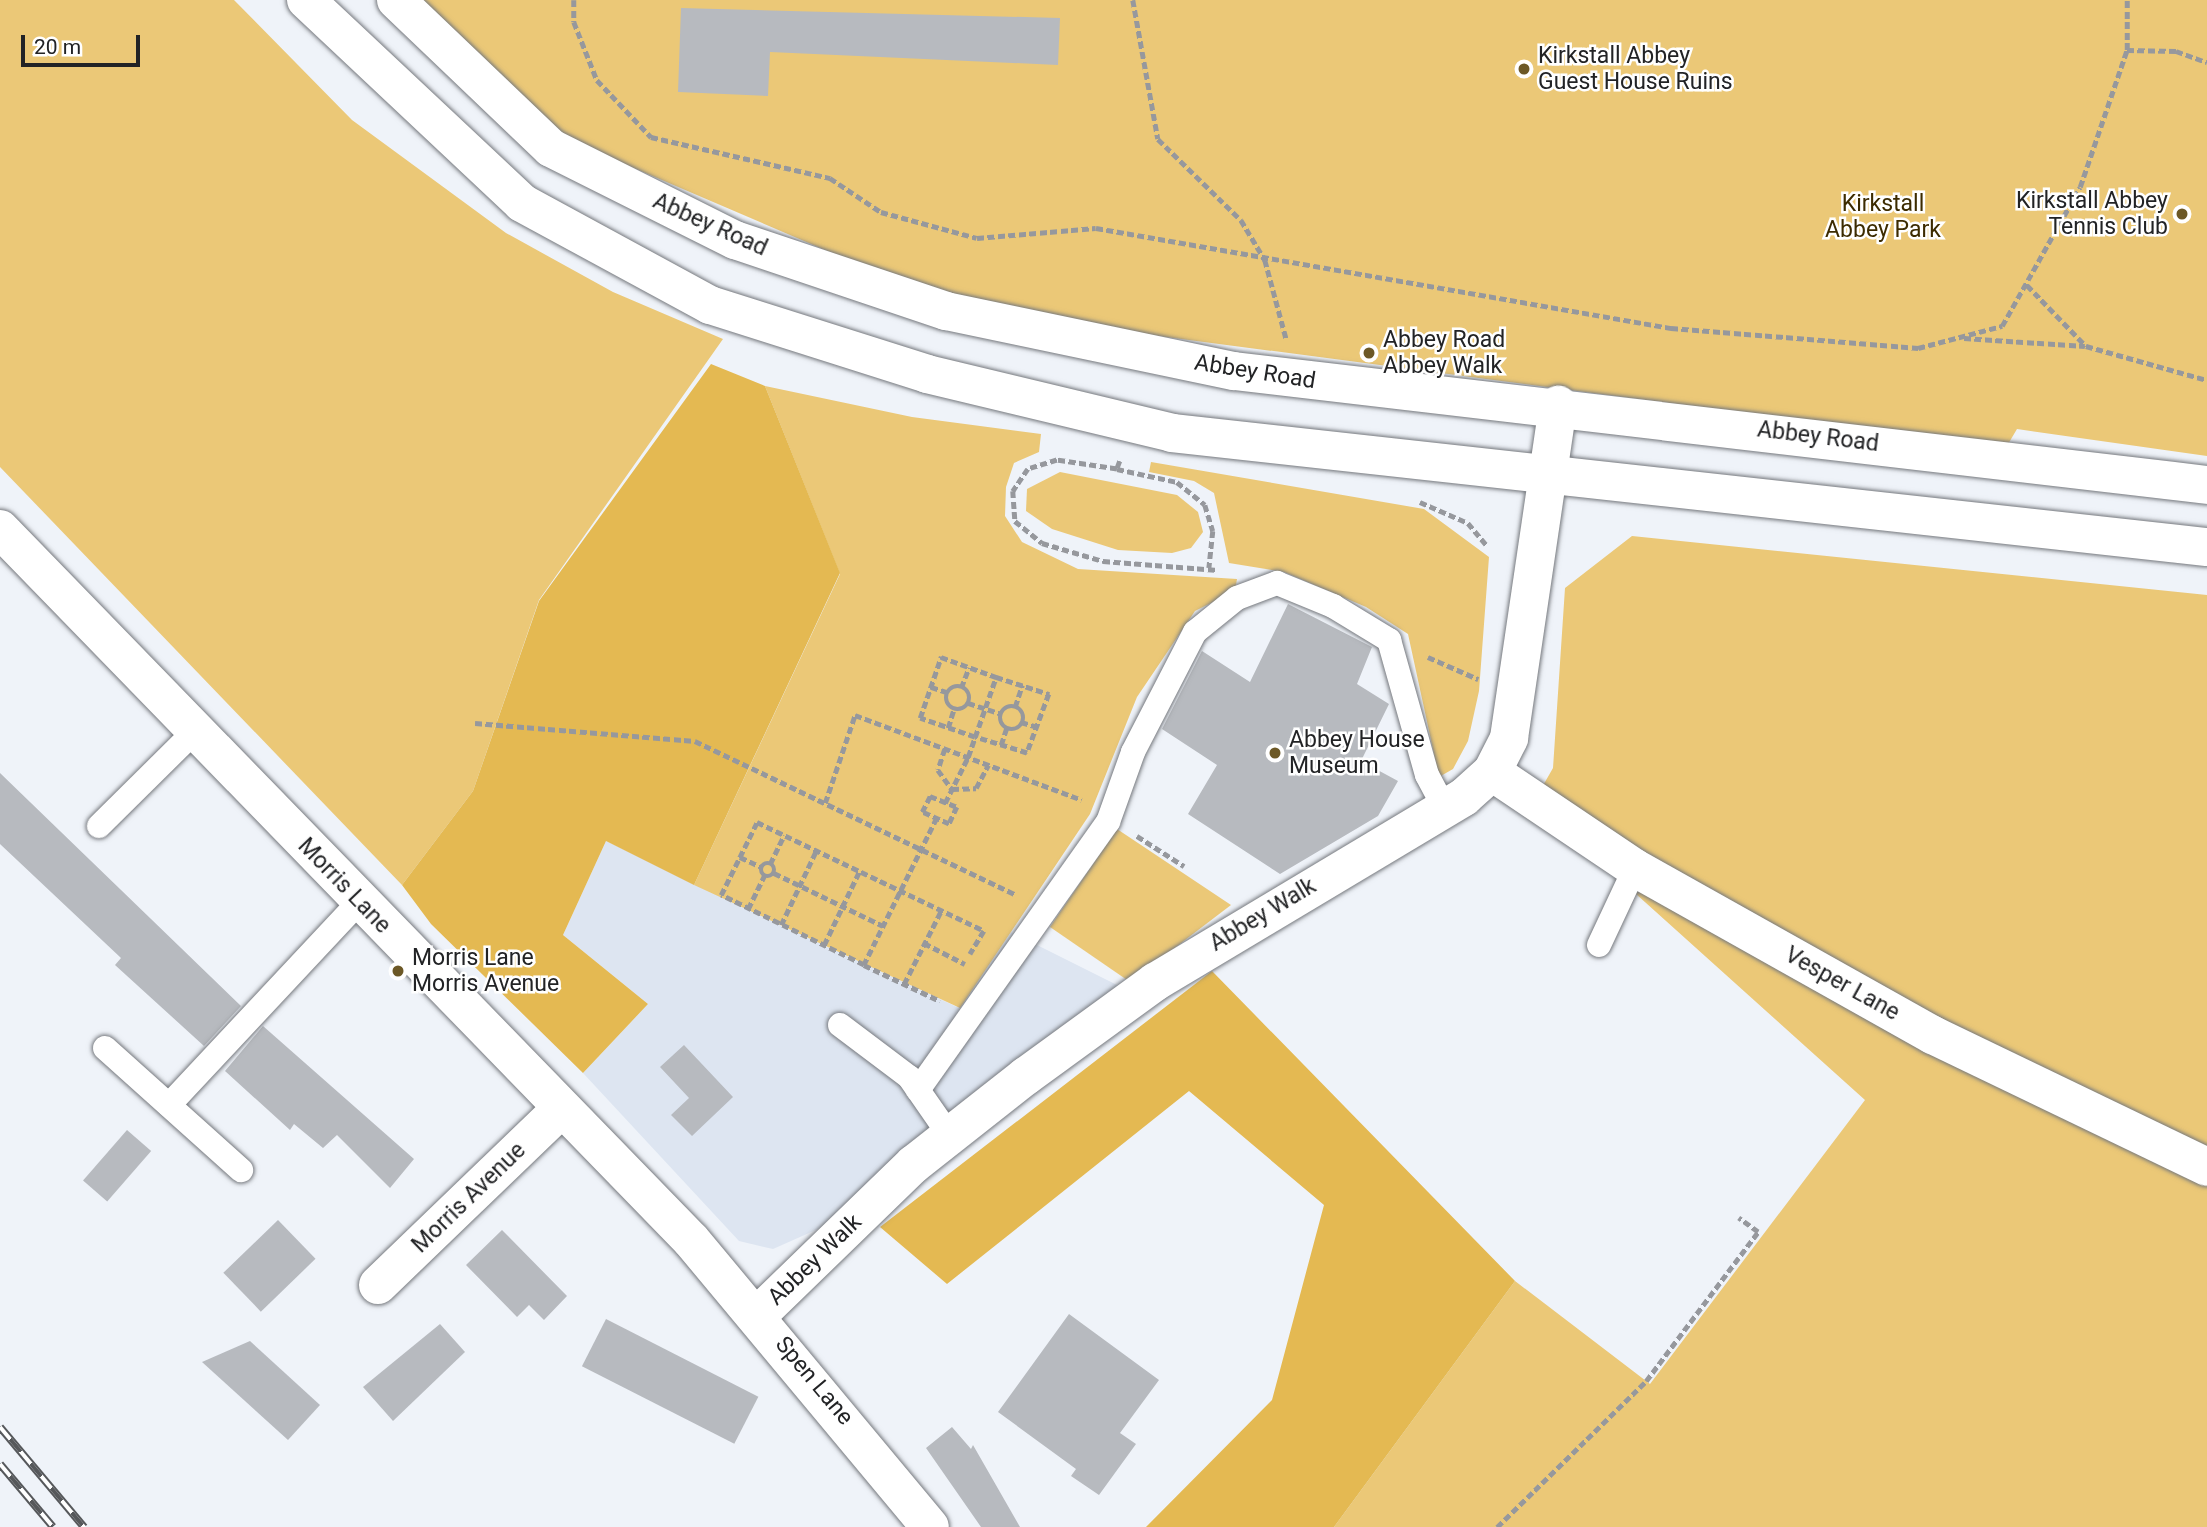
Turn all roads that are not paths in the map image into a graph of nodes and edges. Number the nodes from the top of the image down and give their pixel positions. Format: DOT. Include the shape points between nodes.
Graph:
graph roads {
  1 [pos="306,0"];
  2 [pos="396,0"];
  3 [pos="1558,405"];
  4 [pos="1548,478"];
  5 [pos="2207,485"];
  6 [pos="0,529"];
  7 [pos="2207,547"];
  8 [pos="195,731"];
  9 [pos="1493,772"];
  10 [pos="1445,809"];
  11 [pos="99,826"];
  12 [pos="1635,868"];
  13 [pos="359,902"];
  14 [pos="1599,945"];
  15 [pos="840,1025"];
  16 [pos="105,1048"];
  17 [pos="918,1090"];
  18 [pos="169,1105"];
  19 [pos="560,1110"];
  20 [pos="950,1136"];
  21 [pos="2207,1167"];
  22 [pos="241,1170"];
  23 [pos="691,1240"];
  24 [pos="378,1285"];
  25 [pos="759,1314"];
  26 [pos="930,1527"];
  1 -- 4 [label="main road" via="522,203 710,305 927,374 1172,433"];
  2 -- 3 [label="main road, Abbey Road" via="551,148 735,240 946,311 1234,371"];
  3 -- 4 [label="main road, Abbey Walk"];
  3 -- 5 [label="main road, Abbey Road"];
  4 -- 7 [label="main road"];
  4 -- 9 [label="main road, Abbey Walk" via="1509,738"];
  6 -- 8 [label="main road, Morris Lane"];
  8 -- 11 [label="lane"];
  8 -- 13 [label="main road, Morris Lane"];
  9 -- 10 [label="main road, Abbey Walk"];
  9 -- 12 [label="main road, Vesper Lane"];
  10 -- 17 [label="lane" via="1427,775 1389,640 1333,606 1277,583 1237,598 1195,632 1133,752 1110,814"];
  10 -- 20 [label="main road, Abbey Walk" via="1155,982"];
  12 -- 14 [label="lane"];
  12 -- 21 [label="main road, Vesper Lane" via="1933,1035"];
  13 -- 18 [label="lane"];
  13 -- 19 [label="main road, Morris Lane"];
  15 -- 17 [label="lane"];
  16 -- 18 [label="lane"];
  17 -- 20 [label="lane"];
  18 -- 22 [label="lane"];
  19 -- 23 [label="main road, Morris Lane"];
  19 -- 24 [label="main road, Morris Avenue"];
  20 -- 25 [label="main road, Abbey Walk"];
  23 -- 25 [label="main road, Spen Lane"];
  25 -- 26 [label="main road, Spen Lane"];
}
